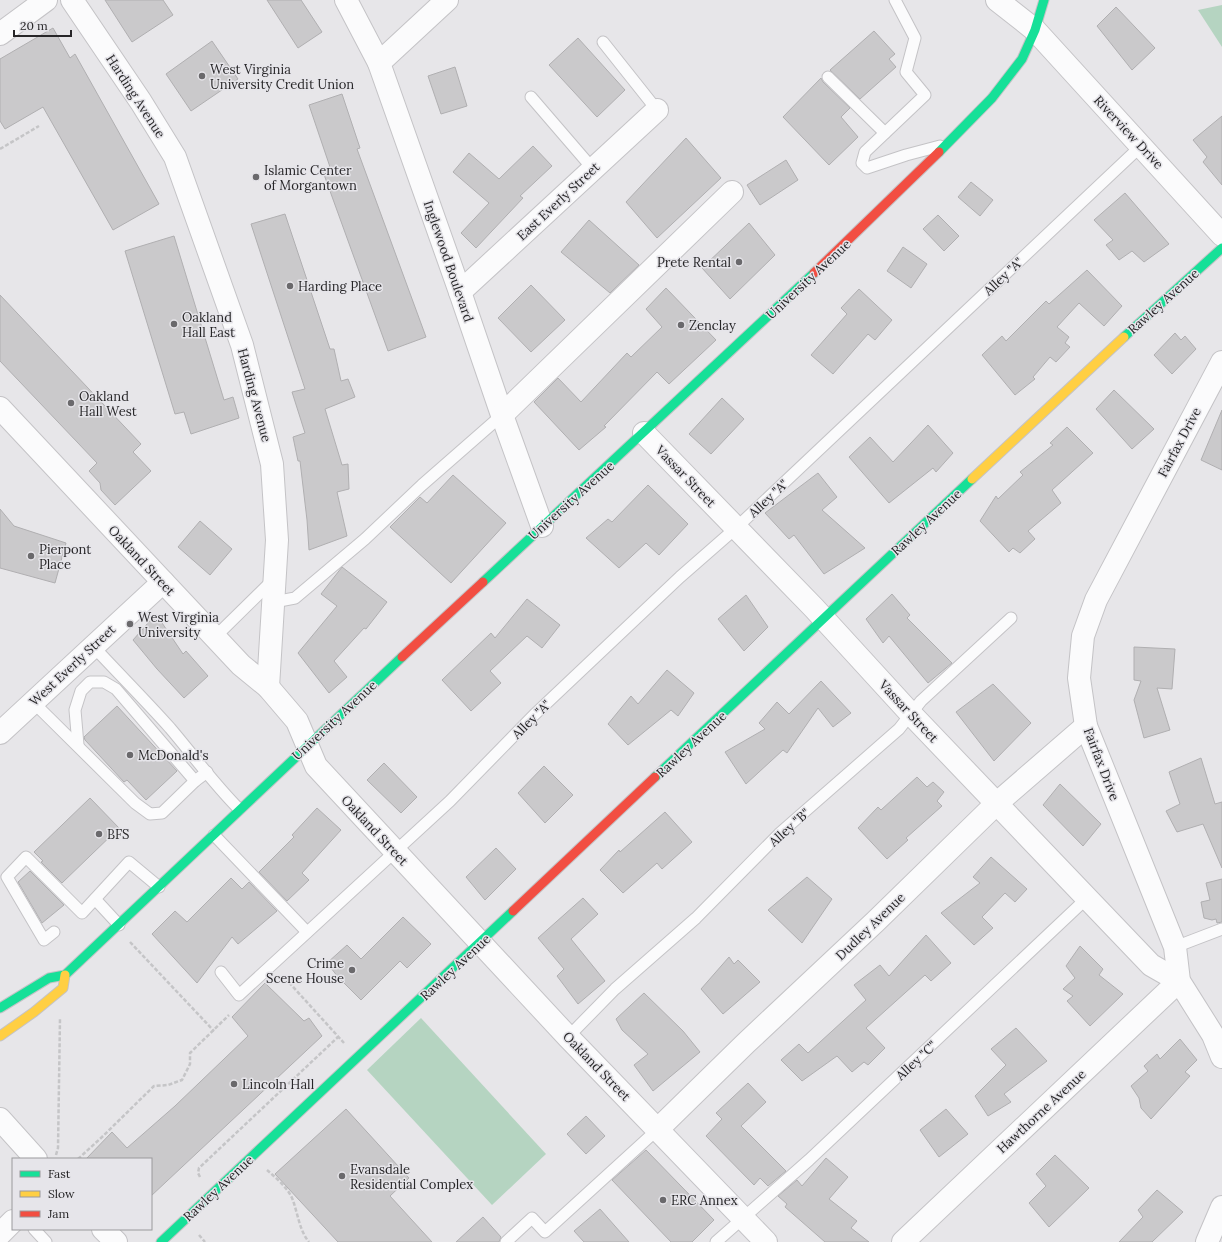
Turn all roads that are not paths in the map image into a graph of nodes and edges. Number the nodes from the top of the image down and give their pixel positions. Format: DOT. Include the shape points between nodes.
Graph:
graph roads {
  1 [pos="46,0"];
  2 [pos="72,0"];
  3 [pos="346,0"];
  4 [pos="448,0"];
  5 [pos="895,0"];
  6 [pos="997,0"];
  7 [pos="1044,0"];
  8 [pos="1035,30"];
  9 [pos="0,34"];
  10 [pos="603,42"];
  11 [pos="379,63"];
  12 [pos="828,77"];
  13 [pos="531,97"];
  14 [pos="657,110"];
  15 [pos="885,133"];
  16 [pos="947,144"];
  17 [pos="1141,146"];
  18 [pos="593,169"];
  19 [pos="732,192"];
  20 [pos="1222,235"];
  21 [pos="1222,248"];
  22 [pos="460,292"];
  23 [pos="1222,362"];
  24 [pos="0,408"];
  25 [pos="502,415"];
  26 [pos="644,433"];
  27 [pos="542,526"];
  28 [pos="736,528"];
  29 [pos="275,578"];
  30 [pos="163,582"];
  31 [pos="274,602"];
  32 [pos="1011,618"];
  33 [pos="824,619"];
  34 [pos="215,637"];
  35 [pos="93,646"];
  36 [pos="268,687"];
  37 [pos="33,702"];
  38 [pos="911,714"];
  39 [pos="2,726"];
  40 [pos="1086,726"];
  41 [pos="308,744"];
  42 [pos="78,745"];
  43 [pos="207,772"];
  44 [pos="195,781"];
  45 [pos="996,804"];
  46 [pos="239,809"];
  47 [pos="214,835"];
  48 [pos="396,851"];
  49 [pos="159,887"];
  50 [pos="95,899"];
  51 [pos="1086,899"];
  52 [pos="119,925"];
  53 [pos="1222,929"];
  54 [pos="54,932"];
  55 [pos="307,932"];
  56 [pos="480,942"];
  57 [pos="1175,947"];
  58 [pos="221,972"];
  59 [pos="64,975"];
  60 [pos="1179,981"];
  61 [pos="0,994"];
  62 [pos="20,996"];
  63 [pos="0,1008"];
  64 [pos="0,1036"];
  65 [pos="568,1037"];
  66 [pos="1222,1057"];
  67 [pos="0,1120"];
  68 [pos="658,1129"];
  69 [pos="35,1158"];
  70 [pos="1222,1207"];
  71 [pos="742,1218"];
  72 [pos="12,1222"];
  73 [pos="35,1230"];
  74 [pos="104,1230"];
  75 [pos="0,1234"];
  76 [pos="46,1242"];
  77 [pos="116,1242"];
  78 [pos="161,1242"];
  79 [pos="506,1242"];
  80 [pos="716,1242"];
  81 [pos="766,1242"];
  82 [pos="903,1242"];
  83 [pos="1206,1242"];
  1 -- 9 [label="street"];
  2 -- 29 [label="street, Harding Avenue" via="141,102 174,157 239,338 272,464 277,540"];
  3 -- 11 [label="street, Inglewood Boulevard"];
  4 -- 11 [label="street"];
  5 -- 15 [label="lane" via="915,38 906,72 925,95"];
  6 -- 8 [label="street, Riverview Drive"];
  7 -- 8 [label="street, University Avenue"];
  8 -- 16 [label="street, University Avenue" via="1022,59 992,98"];
  8 -- 17 [label="street, Riverview Drive"];
  10 -- 14 [label="lane"];
  11 -- 22 [label="street, Inglewood Boulevard"];
  12 -- 15 [label="lane"];
  13 -- 18 [label="lane"];
  14 -- 18 [label="street, East Everly Street"];
  15 -- 16 [label="lane" via="865,152 862,163 867,168"];
  16 -- 26 [label="street, University Avenue" via="847,243"];
  17 -- 20 [label="street, Riverview Drive"];
  17 -- 28 [label="lane, Alley \"A\""];
  18 -- 22 [label="street, East Everly Street"];
  19 -- 25 [label="street"];
  21 -- 33 [label="street, Rawley Avenue" via="1087,371"];
  22 -- 25 [label="street, Inglewood Boulevard"];
  23 -- 40 [label="street, Fairfax Drive" via="1096,600 1083,636 1079,678"];
  24 -- 30 [label="street, Oakland Street"];
  25 -- 27 [label="street, Inglewood Boulevard"];
  25 -- 31 [label="lane" via="422,485 366,539 295,598"];
  26 -- 27 [label="street, University Avenue"];
  26 -- 28 [label="street, Vassar Street"];
  27 -- 41 [label="street, University Avenue"];
  28 -- 33 [label="street, Vassar Street"];
  28 -- 48 [label="lane, Alley \"A\"" via="680,577 534,715 450,801"];
  29 -- 31 [label="street, Harding Avenue"];
  29 -- 34 [label="lane"];
  30 -- 34 [label="street, Oakland Street"];
  30 -- 35 [label="street, West Everly Street"];
  31 -- 36 [label="street, Harding Avenue"];
  32 -- 38 [label="lane, Alley \"B\"" via="921,701"];
  33 -- 38 [label="street, Vassar Street"];
  33 -- 56 [label="street, Rawley Avenue"];
  34 -- 36 [label="street, Oakland Street" via="241,665"];
  35 -- 37 [label="street, West Everly Street"];
  35 -- 43 [label="lane"];
  36 -- 41 [label="street, Oakland Street" via="297,721"];
  37 -- 39 [label="street, West Everly Street"];
  37 -- 42 [label="lane"];
  38 -- 45 [label="street, Vassar Street"];
  38 -- 65 [label="lane, Alley \"B\"" via="899,729 779,834 696,918 615,989"];
  40 -- 45 [label="street, Dudley Avenue"];
  40 -- 57 [label="street, Fairfax Drive"];
  41 -- 46 [label="street, University Avenue"];
  41 -- 48 [label="street, Oakland Street" via="316,766"];
  42 -- 44 [label="lane" via="135,803 150,814 162,813"];
  42 -- 44 [label="lane" via="75,710 81,691 90,682 104,682 116,689"];
  43 -- 44 [label="lane"];
  43 -- 46 [label="lane"];
  45 -- 51 [label="street, Vassar Street"];
  45 -- 68 [label="street, Dudley Avenue"];
  46 -- 47 [label="street, University Avenue"];
  47 -- 49 [label="street, University Avenue"];
  47 -- 55 [label="lane"];
  48 -- 55 [label="lane, Alley \"A\""];
  48 -- 56 [label="street, Oakland Street"];
  49 -- 50 [label="lane" via="129,862"];
  49 -- 52 [label="street, University Avenue"];
  50 -- 52 [label="lane"];
  50 -- 54 [label="lane" via="82,912 26,857 7,877 44,940"];
  51 -- 60 [label="street, Vassar Street" via="1151,965"];
  51 -- 71 [label="lane, Alley \"C\"" via="809,1160"];
  52 -- 59 [label="street, University Avenue"];
  53 -- 57 [label="lane"];
  55 -- 58 [label="lane, Alley \"A\"" via="239,995"];
  56 -- 65 [label="street, Oakland Street"];
  56 -- 78 [label="street, Rawley Avenue"];
  57 -- 60 [label="street, Fairfax Drive"];
  59 -- 62 [label="street, University Avenue" via="49,978"];
  59 -- 64 [label="street, University Avenue" via="63,988"];
  60 -- 66 [label="street, Fairfax Drive" via="1213,1034"];
  60 -- 82 [label="street, Hawthorne Avenue"];
  61 -- 62 [label="lane"];
  62 -- 63 [label="street, University Avenue"];
  65 -- 68 [label="street, Oakland Street"];
  67 -- 69 [label="street"];
  68 -- 71 [label="street, Oakland Street"];
  68 -- 79 [label="lane" via="545,1232 532,1218"];
  70 -- 83 [label="street"];
  71 -- 80 [label="lane, Alley \"C\""];
  71 -- 81 [label="street, Oakland Street"];
  72 -- 75 [label="street"];
  73 -- 76 [label="lane"];
  74 -- 77 [label="street"];
}
